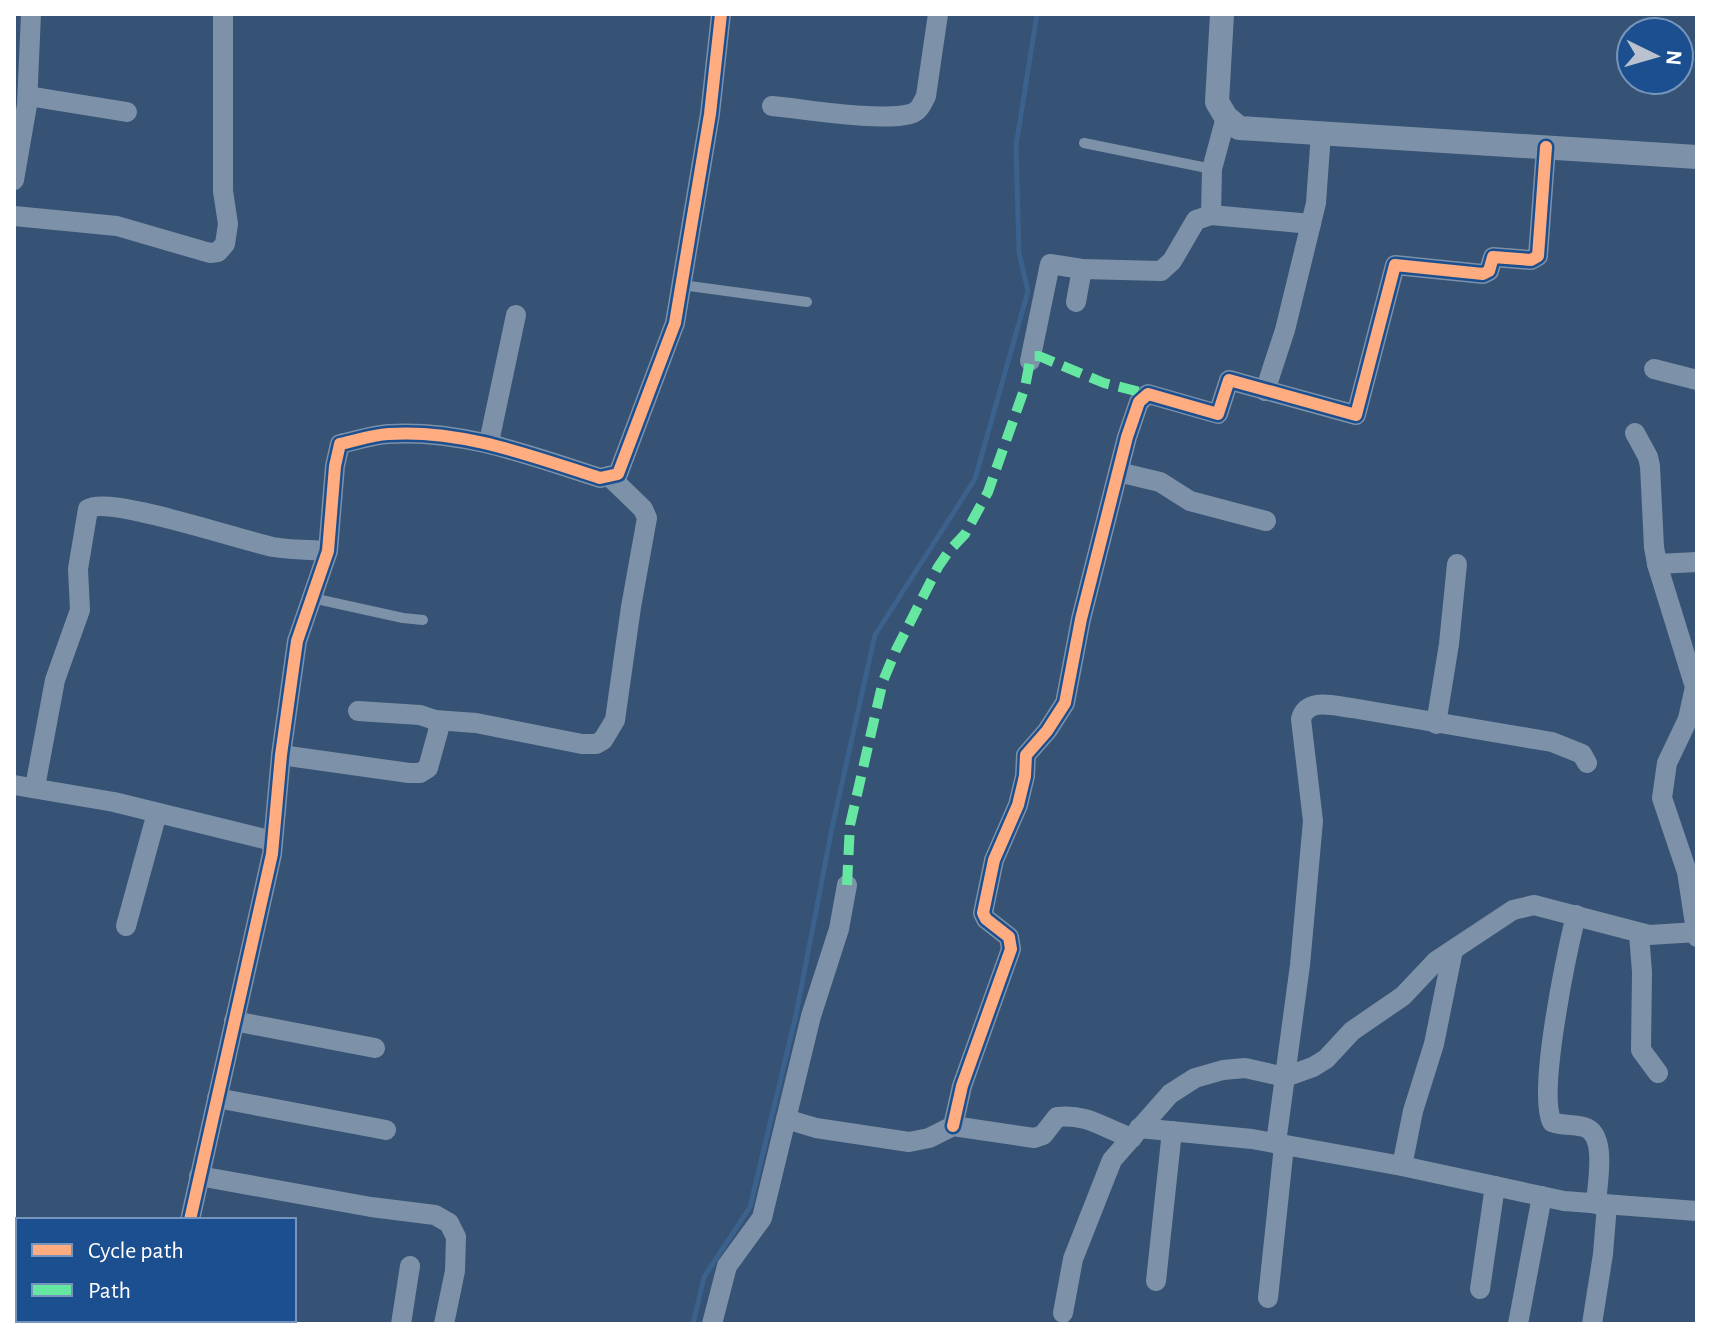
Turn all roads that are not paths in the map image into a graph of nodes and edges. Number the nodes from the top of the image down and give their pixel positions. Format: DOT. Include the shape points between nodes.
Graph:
graph roads {
  1 [pos="31,14"];
  2 [pos="223,14"];
  3 [pos="721,14"];
  4 [pos="938,14"];
  5 [pos="1222,14"];
  6 [pos="28,96"];
  7 [pos="772,106"];
  8 [pos="127,112"];
  9 [pos="1226,117"];
  10 [pos="19,126"];
  11 [pos="1321,133"];
  12 [pos="1084,143"];
  13 [pos="1546,147"];
  14 [pos="1697,157"];
  15 [pos="1212,169"];
  16 [pos="14,180"];
  17 [pos="1211,215"];
  18 [pos="14,216"];
  19 [pos="1311,224"];
  20 [pos="1082,269"];
  21 [pos="682,285"];
  22 [pos="807,302"];
  23 [pos="1076,302"];
  24 [pos="516,315"];
  25 [pos="1030,361"];
  26 [pos="1654,369"];
  27 [pos="1697,380"];
  28 [pos="1265,391"];
  29 [pos="1635,433"];
  30 [pos="489,442"];
  31 [pos="1118,472"];
  32 [pos="609,476"];
  33 [pos="1266,521"];
  34 [pos="328,551"];
  35 [pos="1697,562"];
  36 [pos="1457,564"];
  37 [pos="1657,564"];
  38 [pos="312,598"];
  39 [pos="423,620"];
  40 [pos="358,711"];
  41 [pos="435,720"];
  42 [pos="1436,724"];
  43 [pos="281,755"];
  44 [pos="1587,763"];
  45 [pos="24,786"];
  46 [pos="157,813"];
  47 [pos="273,841"];
  48 [pos="847,885"];
  49 [pos="1576,915"];
  50 [pos="126,926"];
  51 [pos="1639,934"];
  52 [pos="1696,934"];
  53 [pos="1453,950"];
  54 [pos="234,1021"];
  55 [pos="375,1048"];
  56 [pos="1658,1073"];
  57 [pos="1285,1077"];
  58 [pos="217,1098"];
  59 [pos="786,1119"];
  60 [pos="953,1126"];
  61 [pos="386,1130"];
  62 [pos="1172,1131"];
  63 [pos="1135,1133"];
  64 [pos="1280,1144"];
  65 [pos="1402,1166"];
  66 [pos="199,1176"];
  67 [pos="1495,1186"];
  68 [pos="1542,1196"];
  69 [pos="1602,1204"];
  70 [pos="1697,1211"];
  71 [pos="190,1218"];
  72 [pos="410,1266"];
  73 [pos="1156,1281"];
  74 [pos="1480,1289"];
  75 [pos="1268,1298"];
  76 [pos="1063,1313"];
  77 [pos="401,1324"];
  78 [pos="444,1324"];
  79 [pos="712,1324"];
  80 [pos="1518,1324"];
  81 [pos="1592,1324"];
  1 -- 6 [label="street"];
  2 -- 18 [label="street" via="223,191 228,224 218,252 117,226"];
  3 -- 21 [label="street"];
  4 -- 7 [label="street" via="926,96 912,114 881,117"];
  5 -- 9 [label="street" via="1217,102"];
  6 -- 8 [label="street"];
  6 -- 10 [label="street"];
  9 -- 11 [label="street" via="1239,128"];
  9 -- 15 [label="street"];
  10 -- 16 [label="street"];
  11 -- 13 [label="street"];
  11 -- 19 [label="street"];
  12 -- 15 [label="lane"];
  13 -- 14 [label="street"];
  13 -- 28 [label="street" via="1540,252 1535,259 1493,257 1483,274 1395,265 1356,415"];
  15 -- 17 [label="street"];
  17 -- 19 [label="street"];
  17 -- 20 [label="street" via="1196,220 1161,271"];
  19 -- 28 [label="street"];
  20 -- 23 [label="street"];
  20 -- 25 [label="street" via="1050,264"];
  21 -- 22 [label="lane"];
  21 -- 32 [label="street" via="675,323 618,474"];
  24 -- 30 [label="street"];
  26 -- 27 [label="street"];
  28 -- 31 [label="street" via="1229,380 1218,414 1148,394 1139,402"];
  29 -- 37 [label="street" via="1650,466"];
  30 -- 32 [label="street" via="600,478"];
  30 -- 34 [label="street" via="387,433 340,444"];
  31 -- 33 [label="street" via="1160,482 1190,501"];
  31 -- 60 [label="street" via="1065,703 1026,755 1018,805 994,860 983,913 1009,937 1011,949"];
  32 -- 41 [label="street" via="647,518 615,720 603,740 582,744"];
  34 -- 38 [label="street"];
  34 -- 45 [label="street" via="274,547 122,508 88,509 78,569 80,610"];
  35 -- 37 [label="street"];
  36 -- 42 [label="street"];
  37 -- 52 [label="street" via="1694,677 1692,705 1667,763 1662,798 1687,872"];
  38 -- 39 [label="lane"];
  38 -- 43 [label="street" via="297,641"];
  40 -- 41 [label="street"];
  41 -- 43 [label="street" via="439,728 432,757 420,773"];
  42 -- 44 [label="street" via="1552,742 1582,754"];
  42 -- 57 [label="street" via="1319,705 1303,711 1313,821"];
  43 -- 47 [label="street"];
  45 -- 46 [label="street"];
  46 -- 47 [label="street"];
  46 -- 50 [label="street"];
  47 -- 54 [label="street"];
  48 -- 59 [label="street"];
  49 -- 51 [label="street"];
  49 -- 53 [label="street" via="1534,905 1513,910"];
  49 -- 69 [label="street" via="1564,964 1547,1090 1549,1115 1561,1125 1586,1127 1597,1138"];
  51 -- 52 [label="street"];
  51 -- 56 [label="street" via="1641,1050"];
  53 -- 57 [label="street" via="1403,996 1352,1031 1326,1059"];
  53 -- 65 [label="street"];
  54 -- 55 [label="street"];
  54 -- 58 [label="street"];
  57 -- 63 [label="street" via="1245,1068 1195,1078 1170,1094"];
  57 -- 64 [label="street"];
  58 -- 61 [label="street"];
  58 -- 66 [label="street"];
  59 -- 60 [label="street" via="909,1142"];
  59 -- 79 [label="street" via="762,1218 727,1266"];
  60 -- 63 [label="street" via="1034,1138 1057,1117 1067,1116"];
  62 -- 63 [label="street"];
  62 -- 64 [label="street"];
  62 -- 73 [label="street"];
  63 -- 76 [label="street" via="1112,1160 1095,1201 1073,1259"];
  64 -- 65 [label="street"];
  64 -- 75 [label="street"];
  65 -- 67 [label="street"];
  66 -- 71 [label="street"];
  66 -- 78 [label="street" via="435,1215 449,1223 456,1237 455,1271"];
  67 -- 68 [label="street"];
  67 -- 74 [label="street"];
  68 -- 69 [label="street"];
  68 -- 80 [label="street"];
  69 -- 70 [label="street"];
  69 -- 81 [label="street" via="1603,1254"];
  72 -- 77 [label="street"];
}
